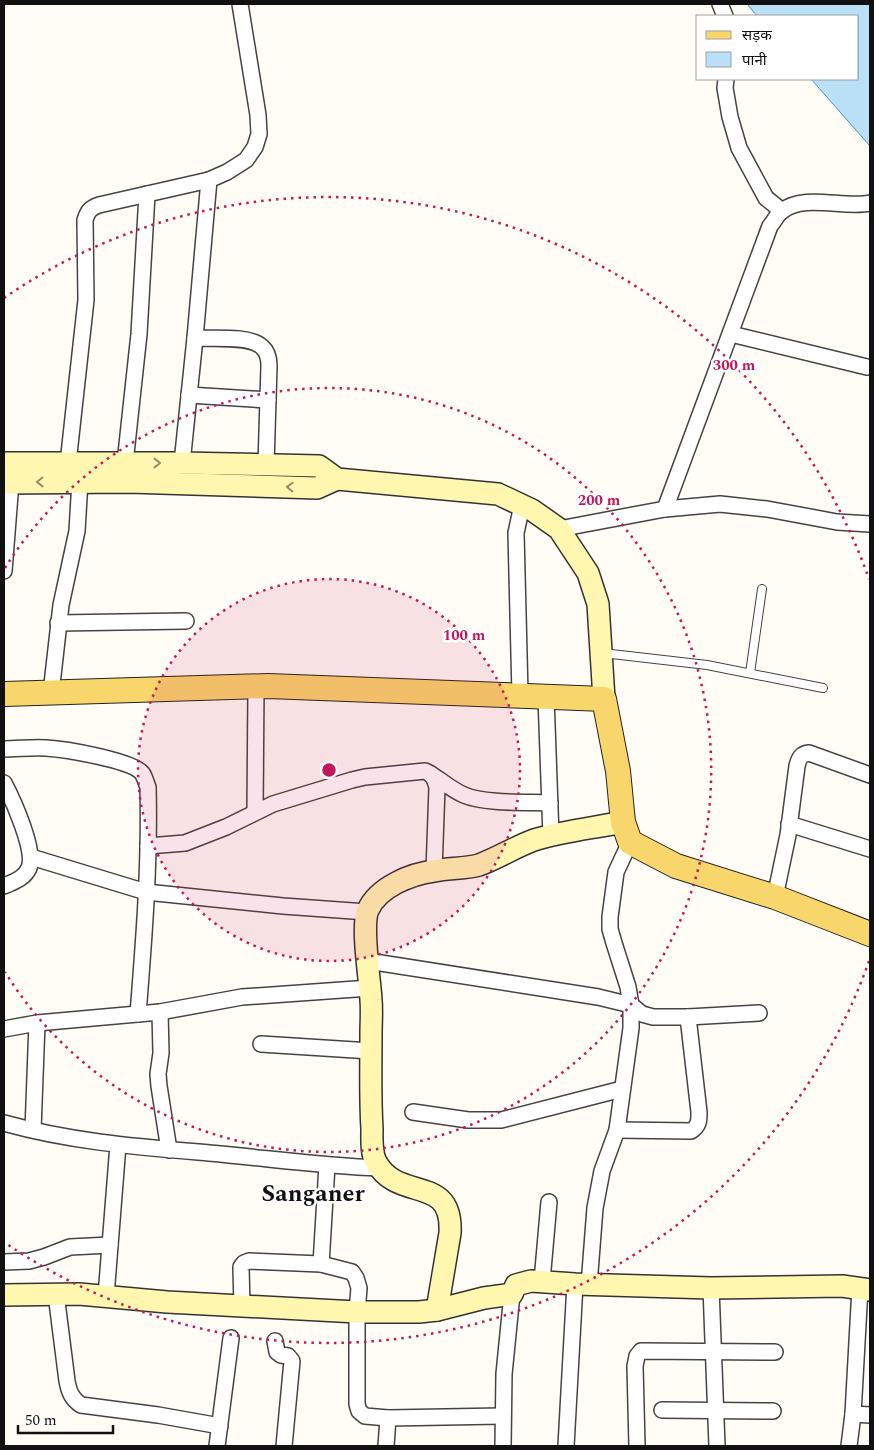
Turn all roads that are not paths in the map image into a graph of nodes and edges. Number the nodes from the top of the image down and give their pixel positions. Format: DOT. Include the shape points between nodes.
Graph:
graph roads {
  1 [pos="240,4"];
  2 [pos="726,80"];
  3 [pos="209,180"];
  4 [pos="147,194"];
  5 [pos="870,203"];
  6 [pos="782,211"];
  7 [pos="730,334"];
  8 [pos="195,338"];
  9 [pos="866,367"];
  10 [pos="189,395"];
  11 [pos="268,400"];
  12 [pos="68,463"];
  13 [pos="125,463"];
  14 [pos="182,463"];
  15 [pos="266,465"];
  16 [pos="6,476"];
  17 [pos="337,479"];
  18 [pos="80,481"];
  19 [pos="522,505"];
  20 [pos="665,509"];
  21 [pos="870,524"];
  22 [pos="559,529"];
  23 [pos="4,571"];
  24 [pos="762,589"];
  25 [pos="186,621"];
  26 [pos="58,623"];
  27 [pos="601,653"];
  28 [pos="750,674"];
  29 [pos="256,687"];
  30 [pos="823,688"];
  31 [pos="51,693"];
  32 [pos="4,694"];
  33 [pos="520,695"];
  34 [pos="546,697"];
  35 [pos="604,698"];
  36 [pos="4,749"];
  37 [pos="430,773"];
  38 [pos="870,775"];
  39 [pos="4,783"];
  40 [pos="550,803"];
  41 [pos="255,812"];
  42 [pos="789,824"];
  43 [pos="627,832"];
  44 [pos="551,836"];
  45 [pos="148,846"];
  46 [pos="870,849"];
  47 [pos="31,858"];
  48 [pos="434,871"];
  49 [pos="4,886"];
  50 [pos="146,892"];
  51 [pos="775,897"];
  52 [pos="367,912"];
  53 [pos="870,934"];
  54 [pos="368,961"];
  55 [pos="370,988"];
  56 [pos="631,1005"];
  57 [pos="160,1012"];
  58 [pos="759,1013"];
  59 [pos="138,1014"];
  60 [pos="688,1017"];
  61 [pos="37,1023"];
  62 [pos="4,1029"];
  63 [pos="261,1044"];
  64 [pos="371,1051"];
  65 [pos="622,1089"];
  66 [pos="413,1112"];
  67 [pos="4,1123"];
  68 [pos="33,1130"];
  69 [pos="617,1130"];
  70 [pos="118,1145"];
  71 [pos="169,1150"];
  72 [pos="327,1165"];
  73 [pos="379,1168"];
  74 [pos="549,1202"];
  75 [pos="110,1245"];
  76 [pos="4,1262"];
  77 [pos="321,1264"];
  78 [pos="542,1281"];
  79 [pos="582,1284"];
  80 [pos="711,1288"];
  81 [pos="865,1289"];
  82 [pos="56,1294"];
  83 [pos="512,1294"];
  84 [pos="4,1295"];
  85 [pos="106,1296"];
  86 [pos="242,1306"];
  87 [pos="437,1310"];
  88 [pos="357,1312"];
  89 [pos="230,1338"];
  90 [pos="275,1341"];
  91 [pos="713,1352"];
  92 [pos="775,1352"];
  93 [pos="662,1410"];
  94 [pos="716,1410"];
  95 [pos="773,1411"];
  96 [pos="853,1414"];
  97 [pos="870,1415"];
  98 [pos="502,1416"];
  99 [pos="388,1418"];
  100 [pos="220,1426"];
  101 [pos="217,1446"];
  102 [pos="284,1446"];
  103 [pos="386,1446"];
  104 [pos="503,1446"];
  105 [pos="566,1446"];
  106 [pos="636,1446"];
  107 [pos="717,1446"];
  108 [pos="850,1446"];
  1 -- 3 [label="street" via="259,134 246,160"];
  2 -- 6 [label="street" via="730,117 740,148 766,198"];
  3 -- 4 [label="street"];
  3 -- 8 [label="street"];
  4 -- 12 [label="street" via="99,205 87,212 86,300"];
  4 -- 13 [label="street" via="139,334"];
  5 -- 6 [label="street" via="809,203"];
  6 -- 7 [label="street" via="770,226"];
  7 -- 9 [label="street"];
  7 -- 20 [label="street"];
  8 -- 10 [label="street"];
  8 -- 11 [label="street" via="248,340 262,347 269,366"];
  10 -- 11 [label="street"];
  10 -- 14 [label="street"];
  11 -- 15 [label="street"];
  12 -- 13 [label="street"];
  12 -- 16 [label="street"];
  13 -- 14 [label="street, one-way"];
  14 -- 15 [label="street"];
  15 -- 17 [label="street" via="319,466"];
  18 -- 16 [label="street, one-way"];
  16 -- 23 [label="street"];
  17 -- 18 [label="street, one-way" via="317,488"];
  17 -- 19 [label="street" via="498,494"];
  18 -- 26 [label="street" via="77,531"];
  19 -- 22 [label="street"];
  19 -- 33 [label="street" via="516,532"];
  20 -- 21 [label="street" via="720,504"];
  20 -- 22 [label="street"];
  22 -- 27 [label="street" via="588,573 598,604"];
  24 -- 28 [label="lane"];
  25 -- 26 [label="street"];
  26 -- 31 [label="street"];
  27 -- 28 [label="lane" via="662,659"];
  27 -- 35 [label="street"];
  28 -- 30 [label="lane"];
  29 -- 31 [label="main road"];
  29 -- 33 [label="main road"];
  29 -- 41 [label="street"];
  31 -- 32 [label="main road"];
  33 -- 34 [label="main road"];
  34 -- 35 [label="main road"];
  34 -- 40 [label="street"];
  35 -- 43 [label="main road"];
  36 -- 45 [label="street" via="63,750 136,768 148,787"];
  37 -- 40 [label="street" via="470,798"];
  37 -- 41 [label="street" via="418,771 365,776"];
  37 -- 48 [label="street" via="437,787"];
  38 -- 42 [label="street" via="809,753 802,754 797,766"];
  39 -- 47 [label="street" via="26,836"];
  40 -- 44 [label="street"];
  41 -- 45 [label="street" via="185,843"];
  42 -- 46 [label="street"];
  42 -- 51 [label="street"];
  43 -- 44 [label="street"];
  43 -- 51 [label="main road" via="676,866"];
  43 -- 56 [label="street" via="616,872 610,929"];
  44 -- 48 [label="street" via="466,868"];
  45 -- 50 [label="street"];
  47 -- 49 [label="street" via="25,874"];
  47 -- 50 [label="street"];
  48 -- 52 [label="street" via="418,874 390,887"];
  50 -- 52 [label="street"];
  50 -- 59 [label="street"];
  51 -- 53 [label="main road"];
  52 -- 54 [label="street"];
  54 -- 55 [label="street"];
  54 -- 56 [label="street" via="589,995"];
  55 -- 57 [label="street" via="242,997"];
  55 -- 64 [label="street"];
  56 -- 60 [label="street" via="642,1014 653,1017"];
  56 -- 65 [label="street"];
  57 -- 59 [label="street"];
  57 -- 71 [label="street" via="158,1074"];
  58 -- 60 [label="street"];
  59 -- 61 [label="street"];
  60 -- 69 [label="street" via="699,1112 696,1127 691,1131"];
  61 -- 62 [label="street"];
  61 -- 68 [label="street"];
  63 -- 64 [label="street"];
  64 -- 73 [label="street" via="372,1141"];
  65 -- 66 [label="street" via="501,1120 468,1120"];
  65 -- 69 [label="street"];
  67 -- 68 [label="street"];
  68 -- 70 [label="street"];
  69 -- 79 [label="street" via="605,1160"];
  70 -- 71 [label="street"];
  70 -- 75 [label="street"];
  71 -- 72 [label="street"];
  72 -- 73 [label="street"];
  72 -- 77 [label="street"];
  73 -- 87 [label="street" via="404,1185 432,1193 448,1210 450,1233"];
  74 -- 78 [label="street"];
  75 -- 76 [label="street" via="70,1247 29,1261"];
  75 -- 85 [label="street"];
  77 -- 86 [label="street" via="244,1263 240,1275"];
  77 -- 88 [label="street" via="352,1272 359,1288"];
  78 -- 79 [label="street"];
  78 -- 83 [label="street" via="516,1285"];
  79 -- 80 [label="street"];
  79 -- 105 [label="street"];
  80 -- 81 [label="street" via="842,1286"];
  80 -- 91 [label="street"];
  81 -- 96 [label="street"];
  82 -- 84 [label="street"];
  82 -- 85 [label="street"];
  82 -- 100 [label="street" via="66,1381 73,1400 81,1405"];
  83 -- 87 [label="street"];
  83 -- 98 [label="street"];
  85 -- 86 [label="street"];
  86 -- 88 [label="street"];
  87 -- 88 [label="street"];
  88 -- 99 [label="street" via="359,1411 365,1416"];
  89 -- 100 [label="street"];
  90 -- 102 [label="street" via="277,1352 292,1361"];
  91 -- 92 [label="street"];
  91 -- 94 [label="street"];
  91 -- 106 [label="street" via="642,1351 637,1356"];
  93 -- 94 [label="street"];
  94 -- 95 [label="street"];
  94 -- 107 [label="street"];
  96 -- 97 [label="street"];
  96 -- 108 [label="street"];
  98 -- 99 [label="street"];
  98 -- 104 [label="street"];
  99 -- 103 [label="street"];
  100 -- 101 [label="street"];
}
